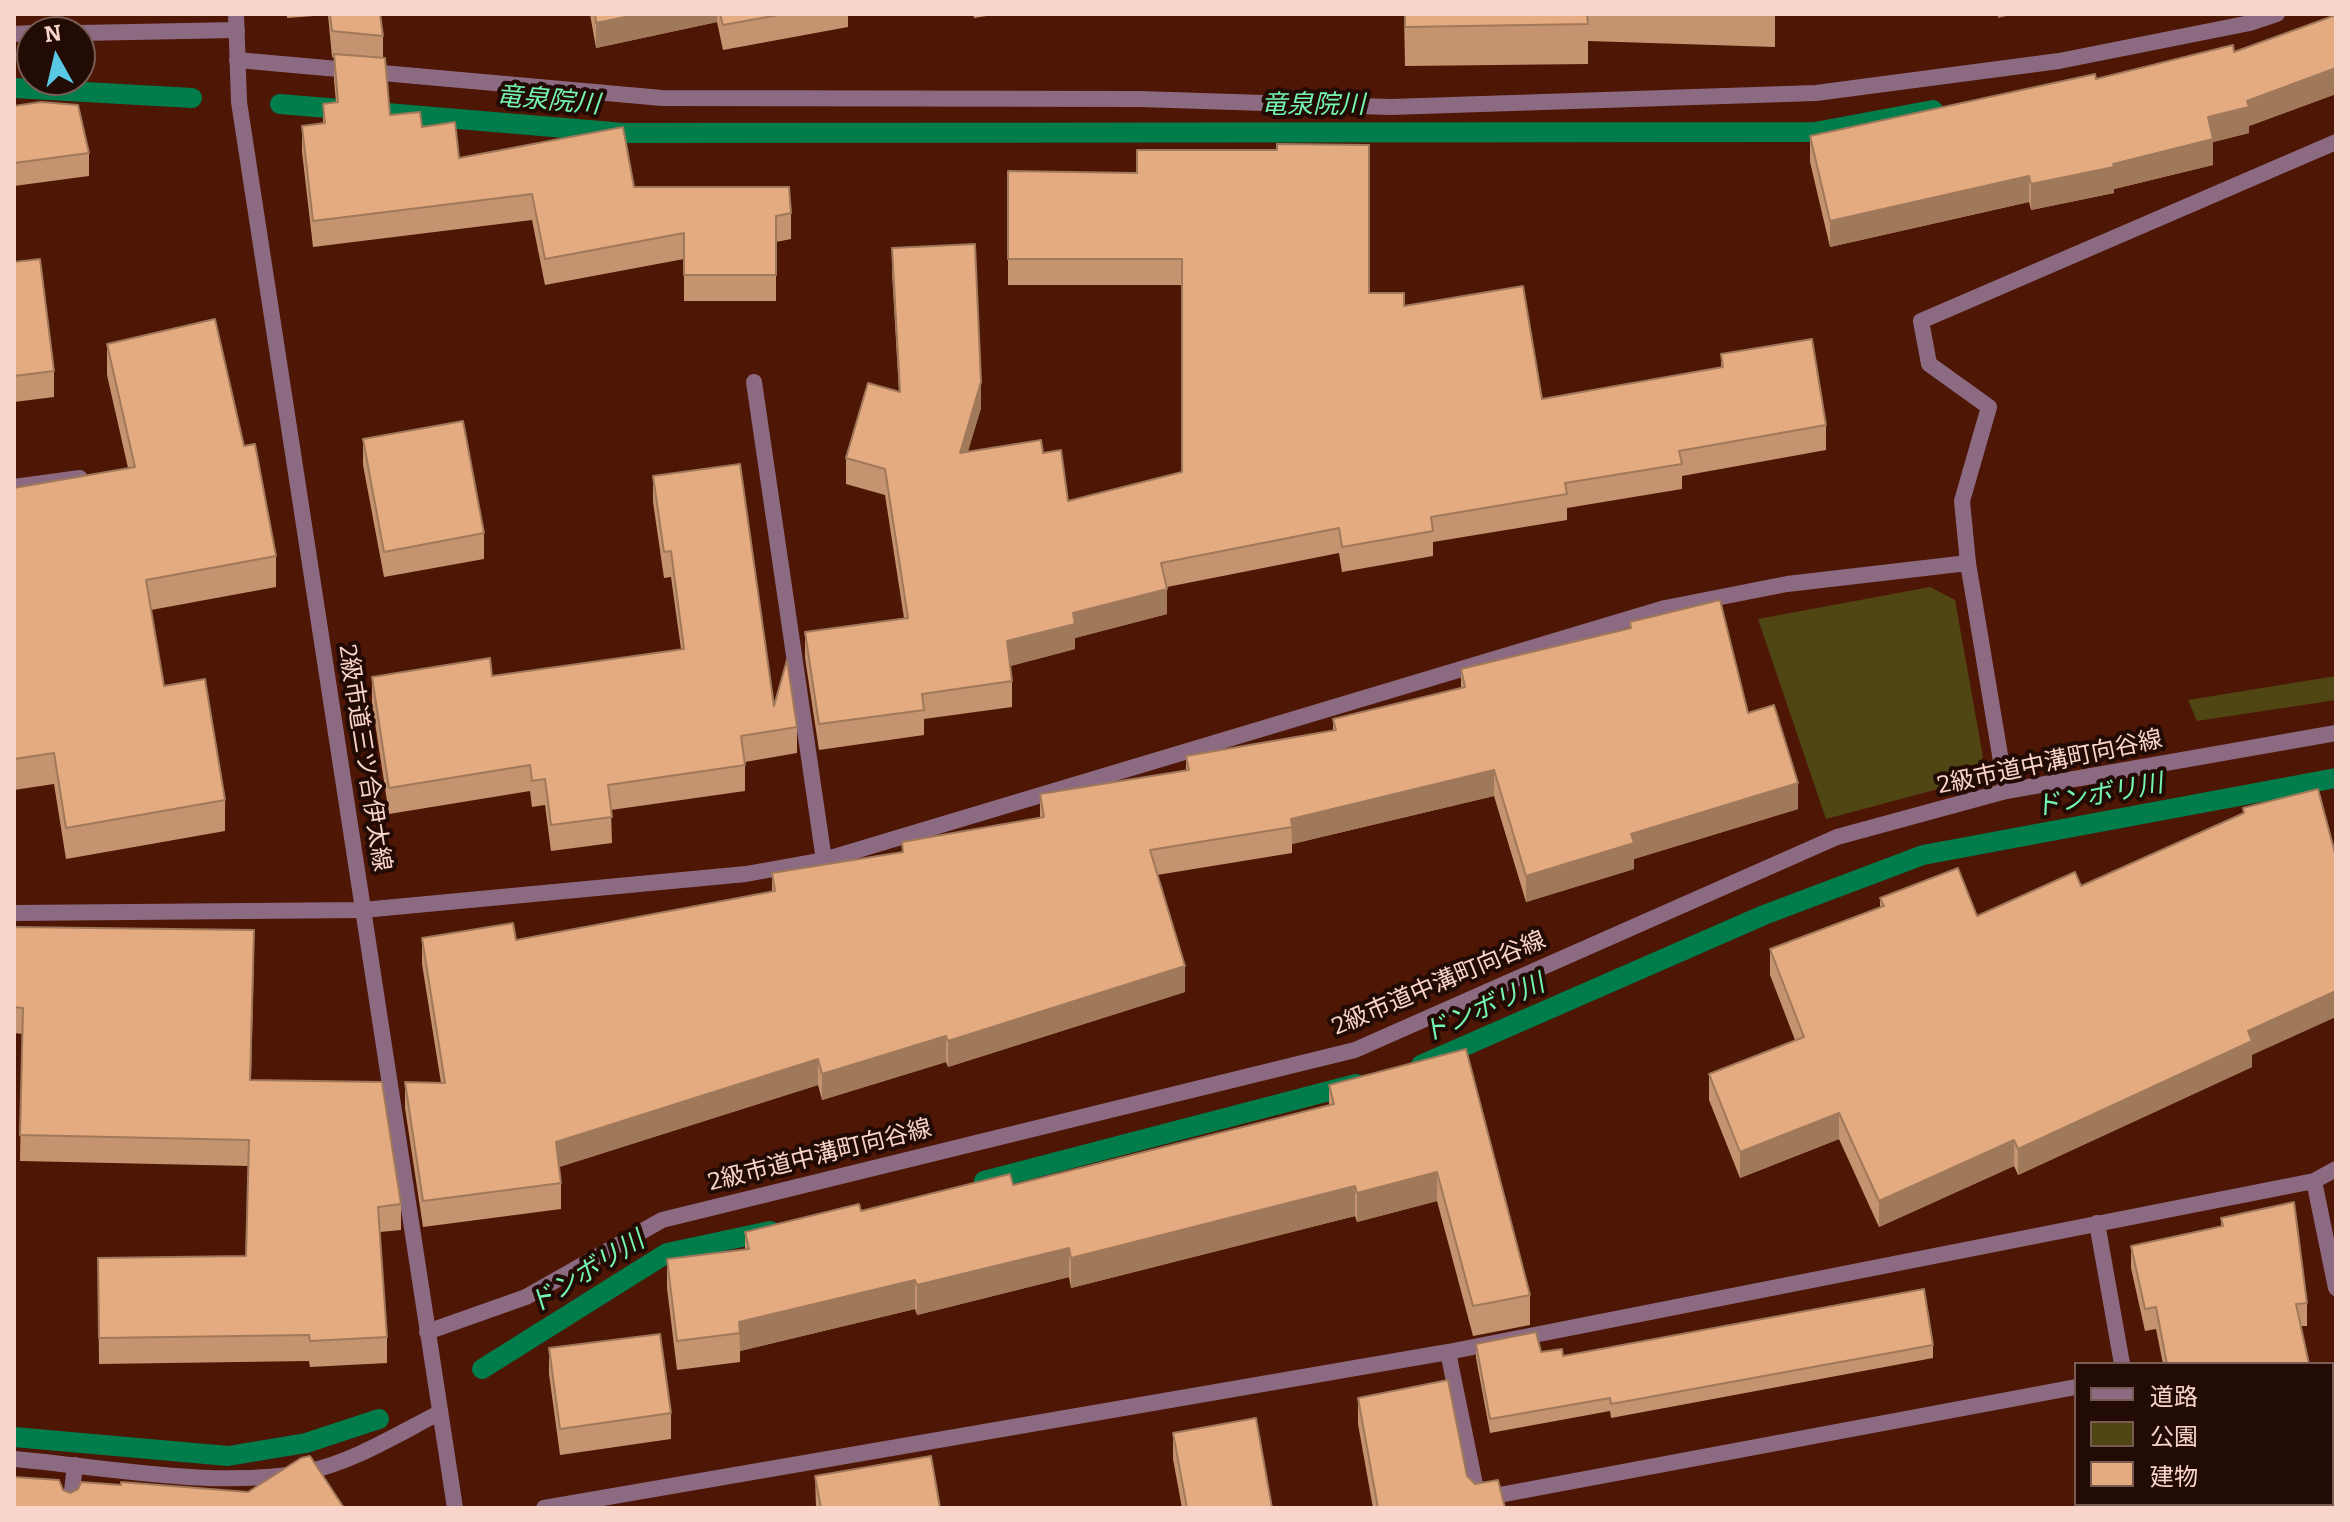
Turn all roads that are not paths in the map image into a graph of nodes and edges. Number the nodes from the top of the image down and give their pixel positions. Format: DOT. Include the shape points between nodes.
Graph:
graph roads {
  1 [pos="2277,14"];
  2 [pos="236,22"];
  3 [pos="96,32"];
  4 [pos="237,60"];
  5 [pos="2336,142"];
  6 [pos="754,382"];
  7 [pos="87,477"];
  8 [pos="14,487"];
  9 [pos="1968,563"];
  10 [pos="2336,733"];
  11 [pos="2006,791"];
  12 [pos="824,860"];
  13 [pos="363,910"];
  14 [pos="14,913"];
  15 [pos="2336,1169"];
  16 [pos="2314,1181"];
  17 [pos="2097,1223"];
  18 [pos="2336,1288"];
  19 [pos="427,1332"];
  20 [pos="1448,1352"];
  21 [pos="2122,1362"];
  22 [pos="2074,1387"];
  23 [pos="439,1413"];
  24 [pos="14,1459"];
  25 [pos="75,1465"];
  26 [pos="70,1508"];
  27 [pos="455,1508"];
  28 [pos="544,1508"];
  1 -- 4 [label="street" via="2059,61 1816,93 1391,107 1139,99 662,98"];
  2 -- 3 [label="street"];
  2 -- 4 [label="street, 2級市道三ツ合伊太線"];
  4 -- 13 [label="street, 2級市道三ツ合伊太線" via="239,102"];
  5 -- 9 [label="street" via="1921,321 1929,364 1989,407 1962,501"];
  6 -- 12 [label="street"];
  7 -- 8 [label="street"];
  9 -- 11 [label="street"];
  9 -- 12 [label="street" via="1787,584 1665,608"];
  10 -- 11 [label="street, 2級市道中溝町向谷線"];
  11 -- 19 [label="street, 2級市道中溝町向谷線" via="1837,837 1355,1050 662,1220 526,1297"];
  12 -- 13 [label="street" via="746,874"];
  13 -- 14 [label="street"];
  13 -- 19 [label="street, 2級市道三ツ合伊太線"];
  15 -- 16 [label="street"];
  16 -- 17 [label="street"];
  16 -- 18 [label="street"];
  17 -- 20 [label="street"];
  17 -- 21 [label="street"];
  19 -- 23 [label="street, 2級市道三ツ合伊太線"];
  20 -- 22 [label="street" via="1478,1499"];
  20 -- 28 [label="street"];
  23 -- 25 [label="street" via="360,1454 307,1472 242,1480"];
  23 -- 27 [label="street, 2級市道三ツ合伊太線"];
  24 -- 25 [label="street"];
  25 -- 26 [label="street"];
}
